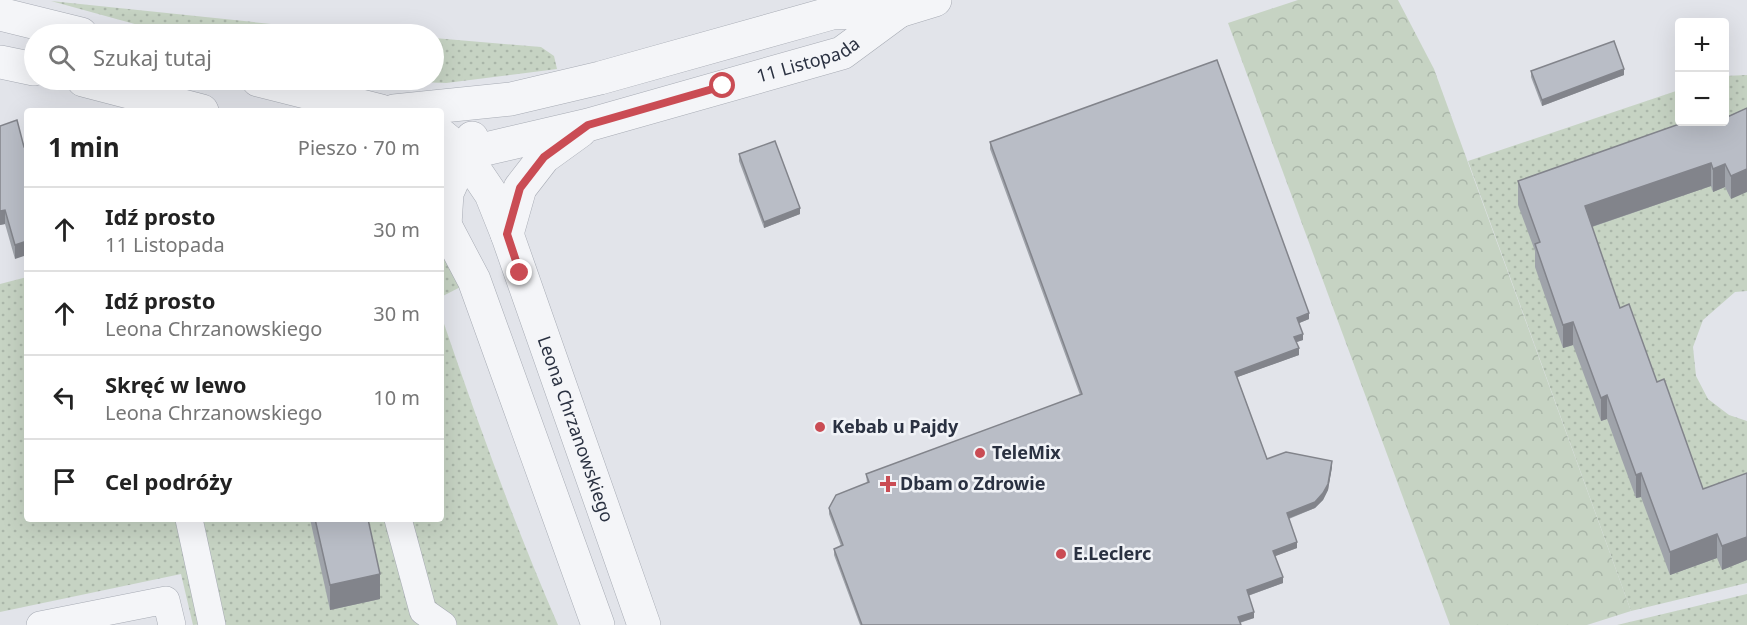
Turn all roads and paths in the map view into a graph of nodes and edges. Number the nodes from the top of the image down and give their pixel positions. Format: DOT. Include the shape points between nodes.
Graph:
graph roads {
  1 [pos="935,0"];
  2 [pos="899,11"];
  3 [pos="0,14"];
  4 [pos="40,24"];
  5 [pos="0,62"];
  6 [pos="24,67"];
  7 [pos="121,90"];
  8 [pos="298,90"];
  9 [pos="511,99"];
  10 [pos="190,108"];
  11 [pos="369,108"];
  12 [pos="423,108"];
  13 [pos="588,125"];
  14 [pos="449,148"];
  15 [pos="444,216"];
  16 [pos="444,225"];
  17 [pos="507,234"];
  18 [pos="190,522"];
  19 [pos="399,522"];
  20 [pos="40,625"];
  21 [pos="172,625"];
  22 [pos="212,625"];
  23 [pos="443,625"];
  24 [pos="598,625"];
  25 [pos="644,625"];
  1 -- 2 [label="street, 11 Listopada"];
  2 -- 9 [label="street, 11 Listopada" via="832,14"];
  2 -- 13 [label="street, 11 Listopada" via="842,53"];
  3 -- 4 [label="street"];
  5 -- 6 [label="street"];
  7 -- 10 [label="street"];
  8 -- 11 [label="street"];
  9 -- 12 [label="street, 11 Listopada"];
  9 -- 14 [label="street" via="474,134"];
  13 -- 14 [label="street, 11 Listopada"];
  13 -- 17 [label="street" via="544,157 520,188"];
  14 -- 15 [label="street"];
  14 -- 17 [label="street, Leona Chrzanowskiego" via="491,194"];
  16 -- 24 [label="street" via="474,280"];
  17 -- 25 [label="street, Leona Chrzanowskiego"];
  18 -- 22 [label="street"];
  19 -- 23 [label="street" via="423,611"];
  20 -- 21 [label="street" via="166,600"];
}
